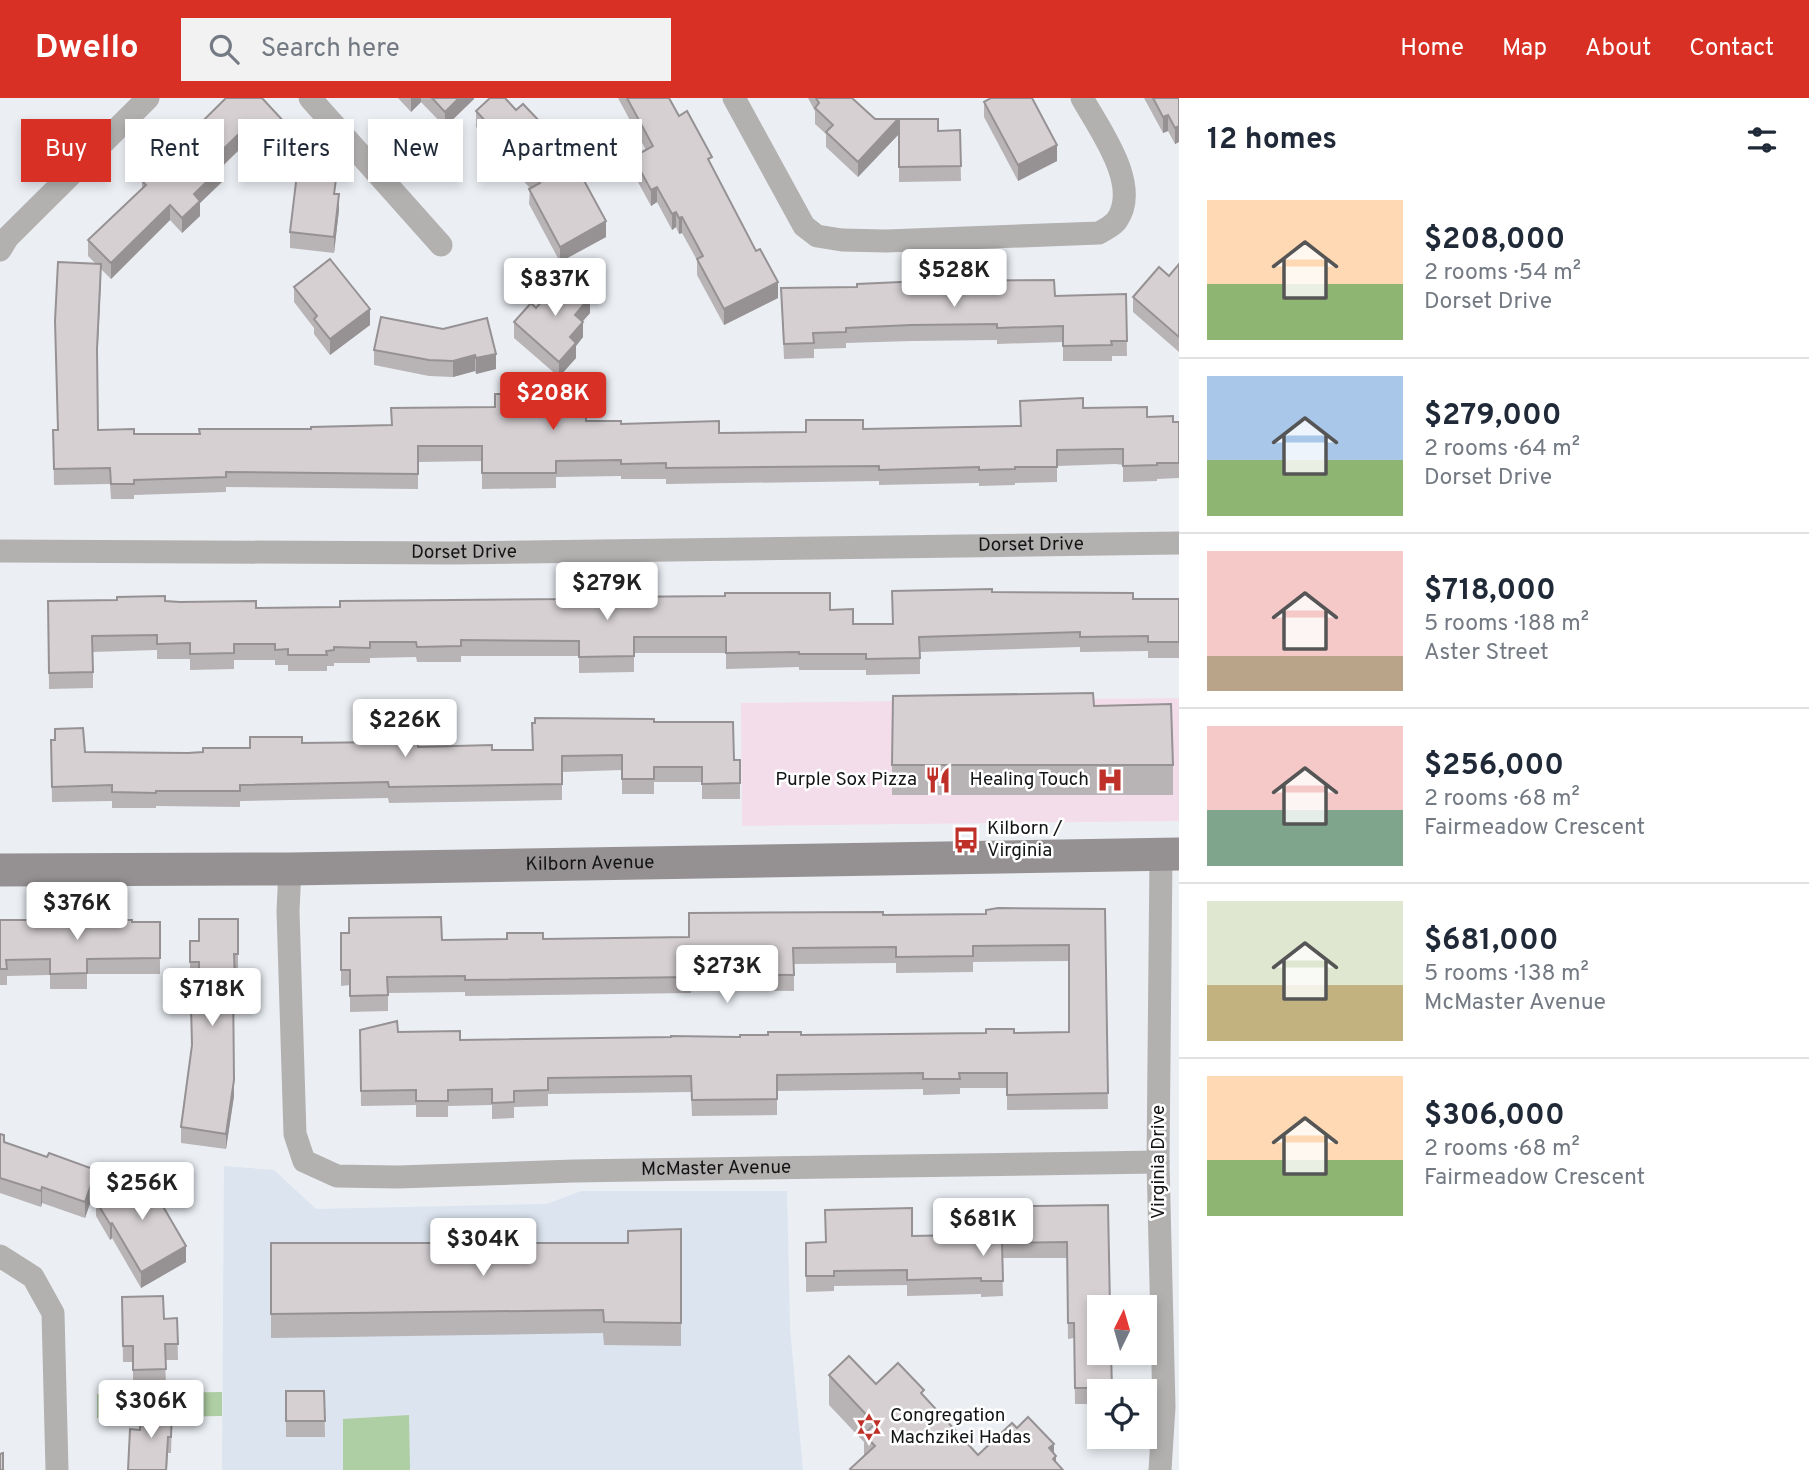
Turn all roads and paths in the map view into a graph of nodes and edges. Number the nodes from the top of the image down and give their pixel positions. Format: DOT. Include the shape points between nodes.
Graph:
graph roads {
  1 [pos="148,98"];
  2 [pos="310,98"];
  3 [pos="734,98"];
  4 [pos="1082,98"];
  5 [pos="441,244"];
  6 [pos="0,250"];
  7 [pos="1179,543"];
  8 [pos="0,551"];
  9 [pos="1170,854"];
  10 [pos="290,869"];
  11 [pos="0,870"];
  12 [pos="1158,1162"];
  13 [pos="0,1256"];
  14 [pos="1171,1407"];
  15 [pos="57,1470"];
  16 [pos="1160,1470"];
  1 -- 6 [label="street"];
  2 -- 5 [label="street"];
  3 -- 4 [label="street" via="804,226 817,236 886,241 1099,233 1115,223 1123,208 1121,170"];
  7 -- 8 [label="street, Dorset Drive" via="454,553"];
  9 -- 10 [label="street, Kilborn Avenue"];
  9 -- 12 [label="street, Virginia Drive"];
  10 -- 11 [label="street, Kilborn Avenue"];
  10 -- 12 [label="street, McMaster Avenue" via="295,1134 304,1161 337,1176"];
  12 -- 14 [label="street, Virginia Drive"];
  13 -- 15 [label="street" via="33,1278 53,1313"];
  14 -- 16 [label="street, Virginia Drive"];
}
